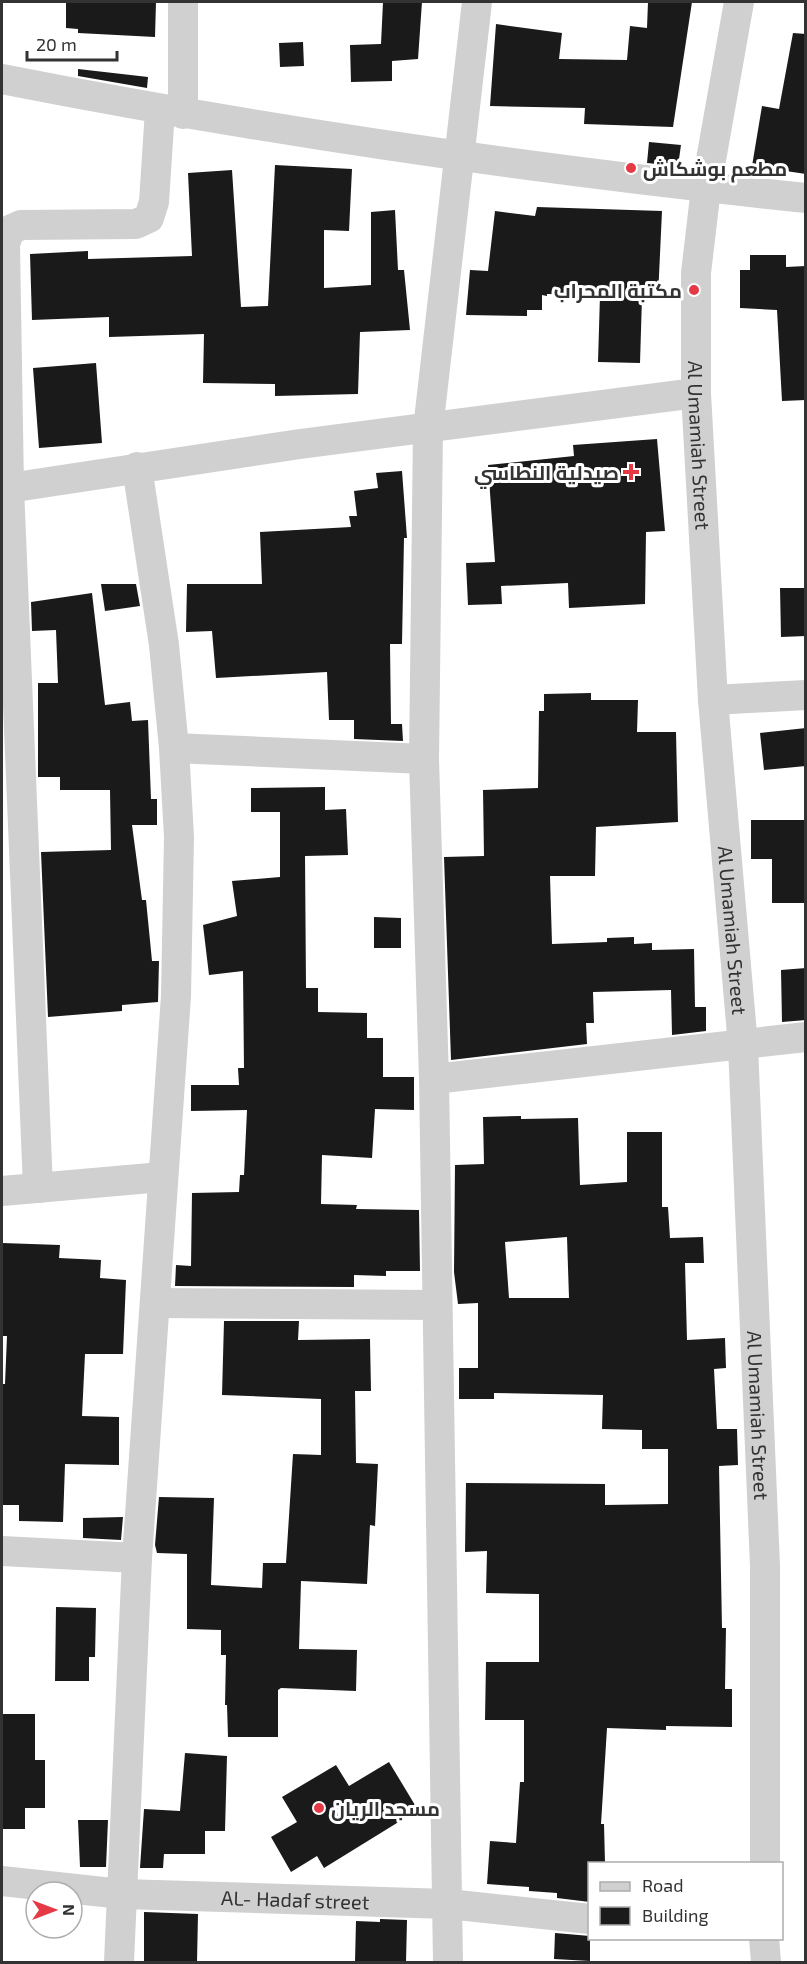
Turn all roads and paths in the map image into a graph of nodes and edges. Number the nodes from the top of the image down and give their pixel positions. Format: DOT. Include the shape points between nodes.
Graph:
graph roads {
  1 [pos="183,2"];
  2 [pos="477,2"];
  3 [pos="739,2"];
  4 [pos="2,79"];
  5 [pos="171,112"];
  6 [pos="459,156"];
  7 [pos="706,188"];
  8 [pos="806,198"];
  9 [pos="696,393"];
  10 [pos="428,429"];
  11 [pos="137,467"];
  12 [pos="5,488"];
  13 [pos="806,695"];
  14 [pos="713,700"];
  15 [pos="174,748"];
  16 [pos="424,759"];
  17 [pos="806,1037"];
  18 [pos="743,1046"];
  19 [pos="434,1079"];
  20 [pos="162,1177"];
  21 [pos="38,1188"];
  22 [pos="2,1191"];
  23 [pos="157,1303"];
  24 [pos="436,1305"];
  25 [pos="2,1551"];
  26 [pos="136,1558"];
  27 [pos="765,1862"];
  28 [pos="2,1881"];
  29 [pos="122,1894"];
  30 [pos="448,1904"];
  31 [pos="588,1919"];
  32 [pos="764,1940"];
  33 [pos="119,1962"];
  34 [pos="448,1962"];
  35 [pos="766,1962"];
  1 -- 5 [label="street"];
  2 -- 6 [label="street"];
  3 -- 7 [label="street, Al Umamiah Street"];
  4 -- 5 [label="street"];
  5 -- 6 [label="street"];
  5 -- 12 [label="street" via="149,218 135,224 21,225 10,230 5,244"];
  6 -- 7 [label="street"];
  6 -- 10 [label="street"];
  7 -- 8 [label="street"];
  7 -- 9 [label="street, Al Umamiah Street" via="696,273"];
  9 -- 10 [label="street"];
  9 -- 14 [label="street, Al Umamiah Street"];
  10 -- 11 [label="street"];
  10 -- 16 [label="street"];
  11 -- 12 [label="street"];
  11 -- 15 [label="street" via="164,645"];
  12 -- 21 [label="street"];
  13 -- 14 [label="street"];
  14 -- 18 [label="street, Al Umamiah Street"];
  15 -- 16 [label="street"];
  15 -- 20 [label="street" via="179,837 176,996"];
  16 -- 19 [label="street"];
  17 -- 18 [label="street"];
  18 -- 19 [label="street"];
  18 -- 27 [label="street, Al Umamiah Street" via="765,1566"];
  19 -- 24 [label="street"];
  20 -- 21 [label="street"];
  20 -- 23 [label="street"];
  21 -- 22 [label="street"];
  23 -- 24 [label="street"];
  23 -- 26 [label="street"];
  24 -- 30 [label="street"];
  25 -- 26 [label="street"];
  26 -- 29 [label="street"];
  28 -- 29 [label="street, AL- Hadaf street"];
  29 -- 30 [label="street, AL- Hadaf street"];
  29 -- 33 [label="street"];
  30 -- 31 [label="street, AL- Hadaf street"];
  30 -- 34 [label="street"];
  32 -- 35 [label="street"];
}
